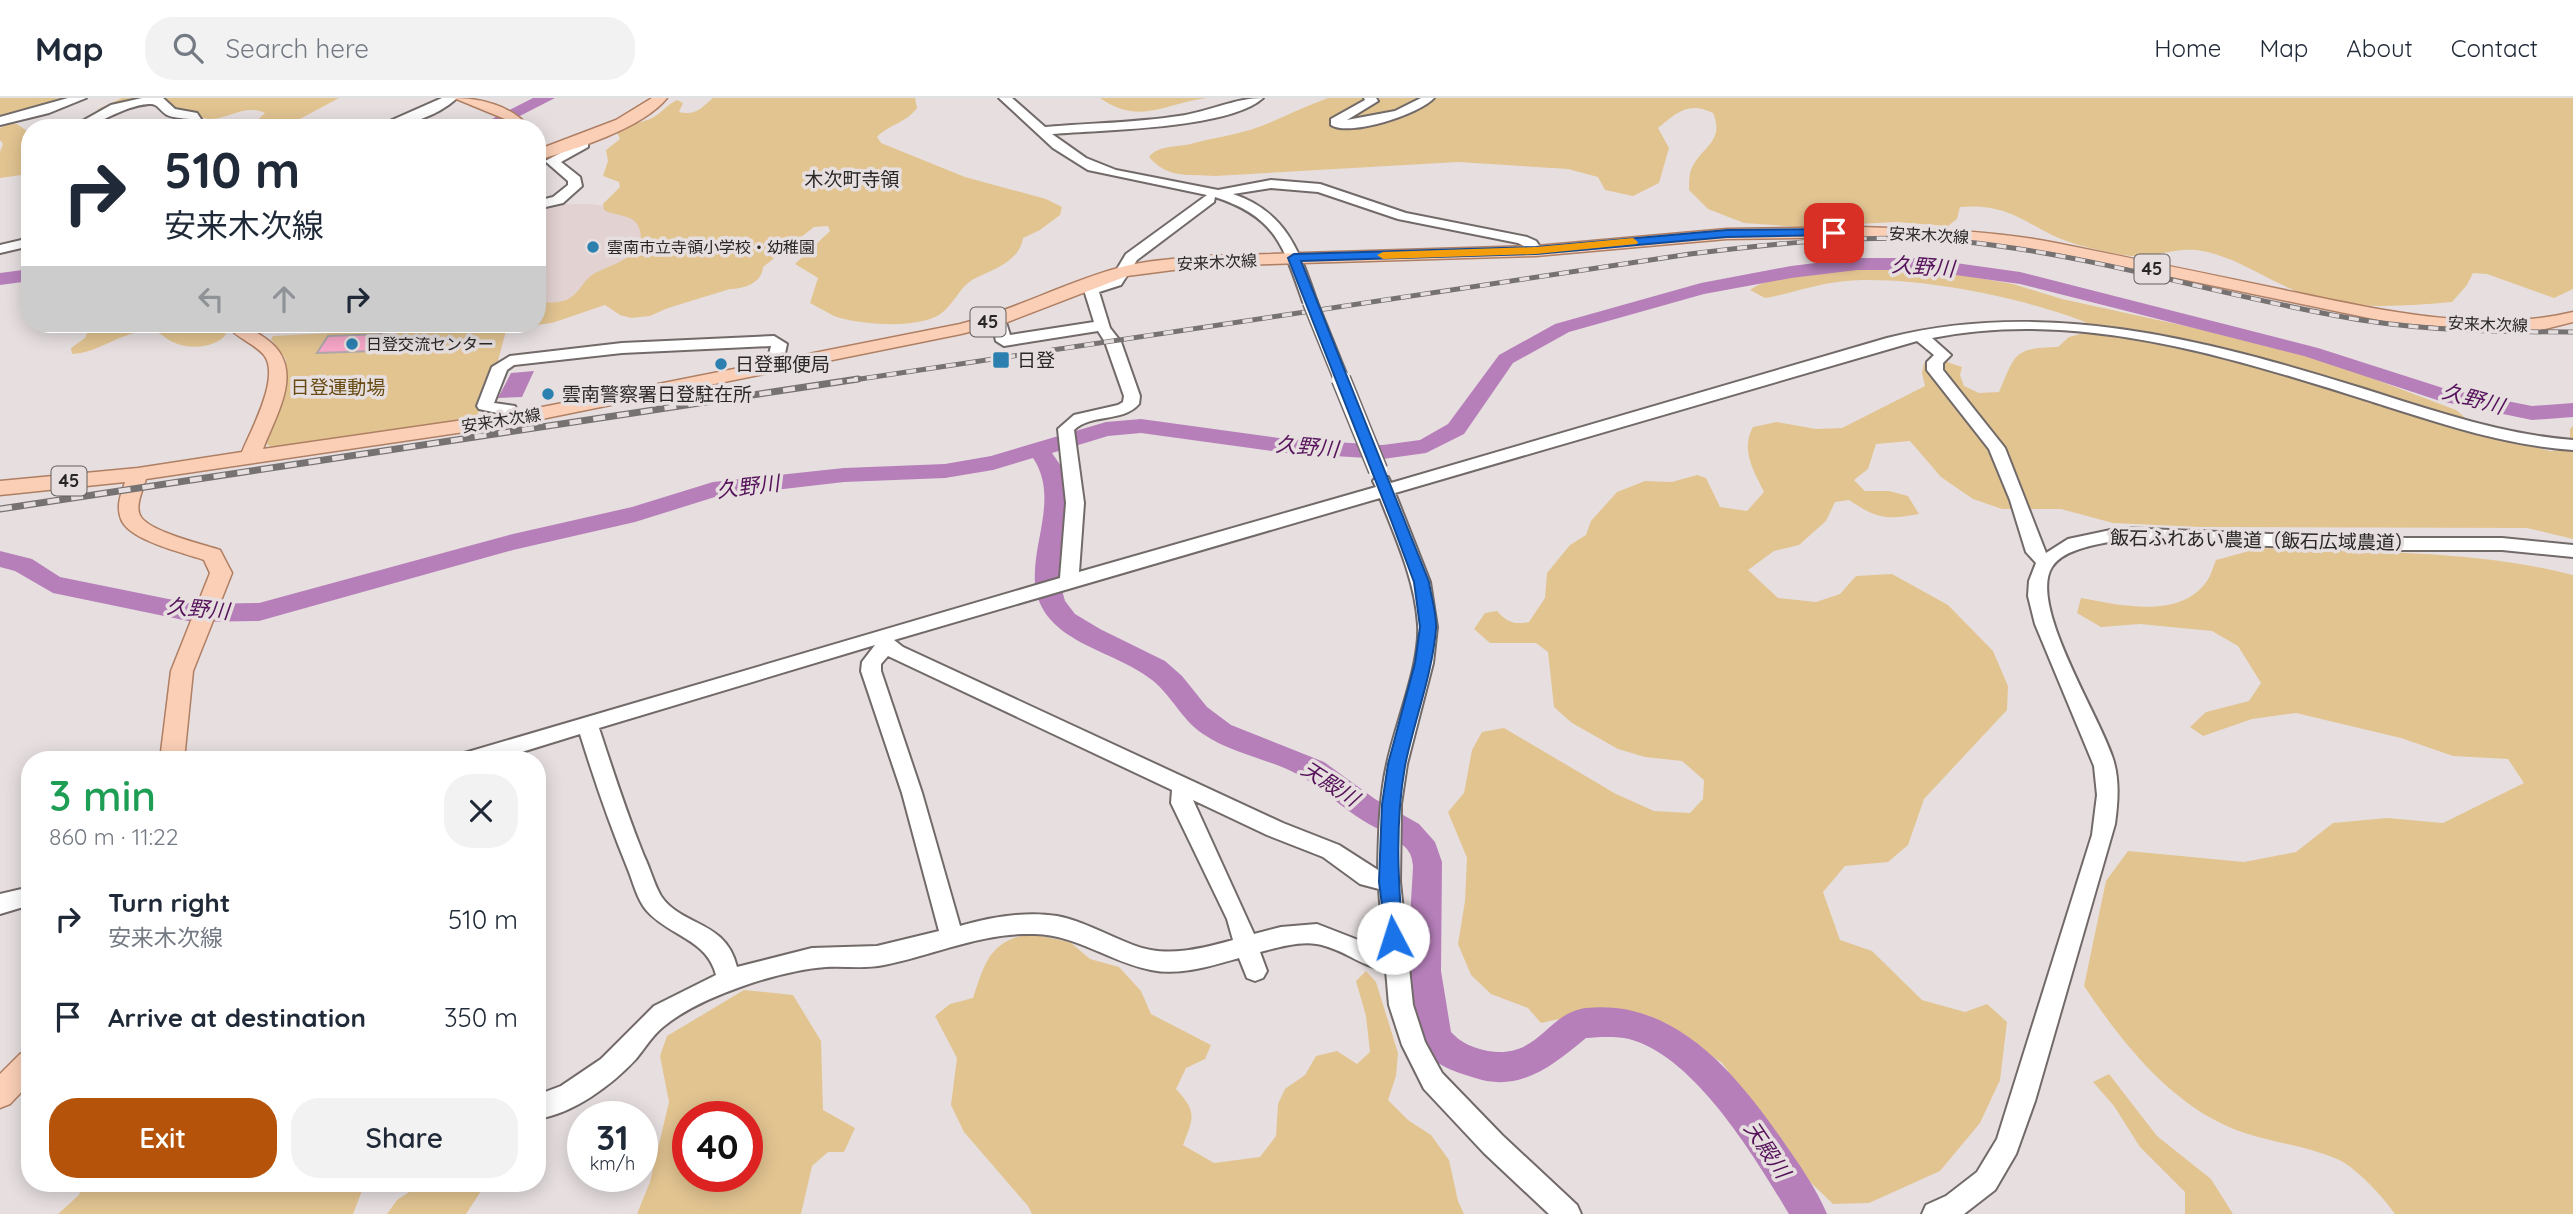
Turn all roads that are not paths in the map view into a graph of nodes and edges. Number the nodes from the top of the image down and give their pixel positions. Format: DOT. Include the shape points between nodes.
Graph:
graph roads {
  1 [pos="451,98"];
  2 [pos="461,98"];
  3 [pos="660,98"];
  4 [pos="1004,98"];
  5 [pos="1257,98"];
  6 [pos="1370,98"];
  7 [pos="1428,98"];
  8 [pos="76,100"];
  9 [pos="54,119"];
  10 [pos="94,119"];
  11 [pos="195,119"];
  12 [pos="405,119"];
  13 [pos="512,119"];
  14 [pos="0,121"];
  15 [pos="1045,131"];
  16 [pos="576,140"];
  17 [pos="546,152"];
  18 [pos="1258,185"];
  19 [pos="1211,194"];
  20 [pos="546,203"];
  21 [pos="21,244"];
  22 [pos="0,250"];
  23 [pos="1536,251"];
  24 [pos="1294,258"];
  25 [pos="1122,272"];
  26 [pos="1310,302"];
  27 [pos="2573,317"];
  28 [pos="999,319"];
  29 [pos="1103,328"];
  30 [pos="247,333"];
  31 [pos="1918,334"];
  32 [pos="774,367"];
  33 [pos="512,419"];
  34 [pos="2573,445"];
  35 [pos="250,458"];
  36 [pos="138,474"];
  37 [pos="0,488"];
  38 [pos="1386,491"];
  39 [pos="2573,551"];
  40 [pos="2045,562"];
  41 [pos="1063,585"];
  42 [pos="882,642"];
  43 [pos="587,723"];
  44 [pos="173,751"];
  45 [pos="497,751"];
  46 [pos="1182,786"];
  47 [pos="1389,882"];
  48 [pos="21,898"];
  49 [pos="0,904"];
  50 [pos="952,937"];
  51 [pos="1247,947"];
  52 [pos="1395,961"];
  53 [pos="1255,971"];
  54 [pos="729,981"];
  55 [pos="21,1072"];
  56 [pos="0,1094"];
  57 [pos="546,1106"];
  58 [pos="1568,1214"];
  59 [pos="1935,1214"];
  1 -- 12 [label="street"];
  2 -- 13 [label="main road"];
  3 -- 16 [label="main road" via="645,111"];
  4 -- 15 [label="street"];
  5 -- 15 [label="street" via="1192,117"];
  6 -- 7 [label="street" via="1363,108 1335,122 1339,125 1405,111"];
  8 -- 9 [label="street" via="77,109"];
  8 -- 14 [label="street"];
  10 -- 11 [label="street" via="116,108 154,100 171,112"];
  15 -- 19 [label="street" via="1071,156 1093,167"];
  16 -- 17 [label="main road"];
  16 -- 20 [label="street" via="582,147 552,161 575,180 575,186 558,200"];
  18 -- 19 [label="street"];
  18 -- 19 [label="street" via="1244,178"];
  18 -- 23 [label="street" via="1320,188 1403,216 1522,240"];
  19 -- 24 [label="street" via="1258,211 1276,226"];
  19 -- 25 [label="street" via="1131,257"];
  21 -- 22 [label="street"];
  23 -- 24 [label="main road, 安来木次線 / 45"];
  23 -- 27 [label="main road, 安来木次線 / 45" via="1727,233 1958,235 2065,250 2393,318 2510,326"];
  24 -- 25 [label="main road, 安来木次線 / 45" via="1190,262"];
  24 -- 26 [label="street"];
  25 -- 28 [label="main road, 安来木次線 / 45"];
  25 -- 29 [label="street" via="1116,282 1091,290"];
  26 -- 38 [label="street, bridge"];
  28 -- 29 [label="street" via="1004,341"];
  28 -- 32 [label="main road, 安来木次線 / 45"];
  29 -- 41 [label="street" via="1113,342 1131,404 1124,411 1081,418 1066,429 1076,517"];
  30 -- 35 [label="main road" via="275,354 280,372"];
  31 -- 34 [label="street" via="2038,323 2138,335 2324,381 2494,432"];
  31 -- 38 [label="street"];
  31 -- 40 [label="street" via="1943,355 1935,362 1936,370 1997,448 2035,552"];
  32 -- 33 [label="main road, 安来木次線 / 45"];
  32 -- 33 [label="street" via="779,344 774,341 622,348 510,362 500,367 485,406 509,410"];
  33 -- 35 [label="main road, 安来木次線 / 45"];
  35 -- 36 [label="main road, 安来木次線 / 45"];
  36 -- 37 [label="main road, 安来木次線 / 45"];
  36 -- 44 [label="main road" via="128,505 131,520 146,532 212,555 221,578 183,671"];
  38 -- 41 [label="street"];
  38 -- 47 [label="street" via="1421,582 1428,627 1390,804"];
  39 -- 40 [label="street, 飯石ふれあい農道（飯石広域農道）" via="2502,544 2120,534 2074,544"];
  40 -- 59 [label="street" via="2037,596 2044,624 2102,755 2110,799 2103,835 2007,1145 1986,1181"];
  41 -- 42 [label="street"];
  42 -- 43 [label="street"];
  42 -- 46 [label="street"];
  42 -- 50 [label="street" via="871,671 912,793"];
  43 -- 45 [label="street"];
  43 -- 54 [label="street" via="614,808 652,901 666,916 711,942 724,960"];
  46 -- 47 [label="street" via="1331,851 1368,877"];
  46 -- 51 [label="street" via="1182,803"];
  47 -- 52 [label="street"];
  48 -- 49 [label="street"];
  50 -- 51 [label="street" via="1012,925 1055,926 1140,958 1165,962 1191,961"];
  50 -- 54 [label="street" via="882,956 805,960"];
  51 -- 52 [label="street" via="1315,934 1334,938 1377,961"];
  51 -- 53 [label="street"];
  52 -- 58 [label="street" via="1401,1005 1414,1045 1433,1081"];
  54 -- 57 [label="street" via="663,1014 646,1026 612,1065"];
  55 -- 56 [label="main road"];
}
